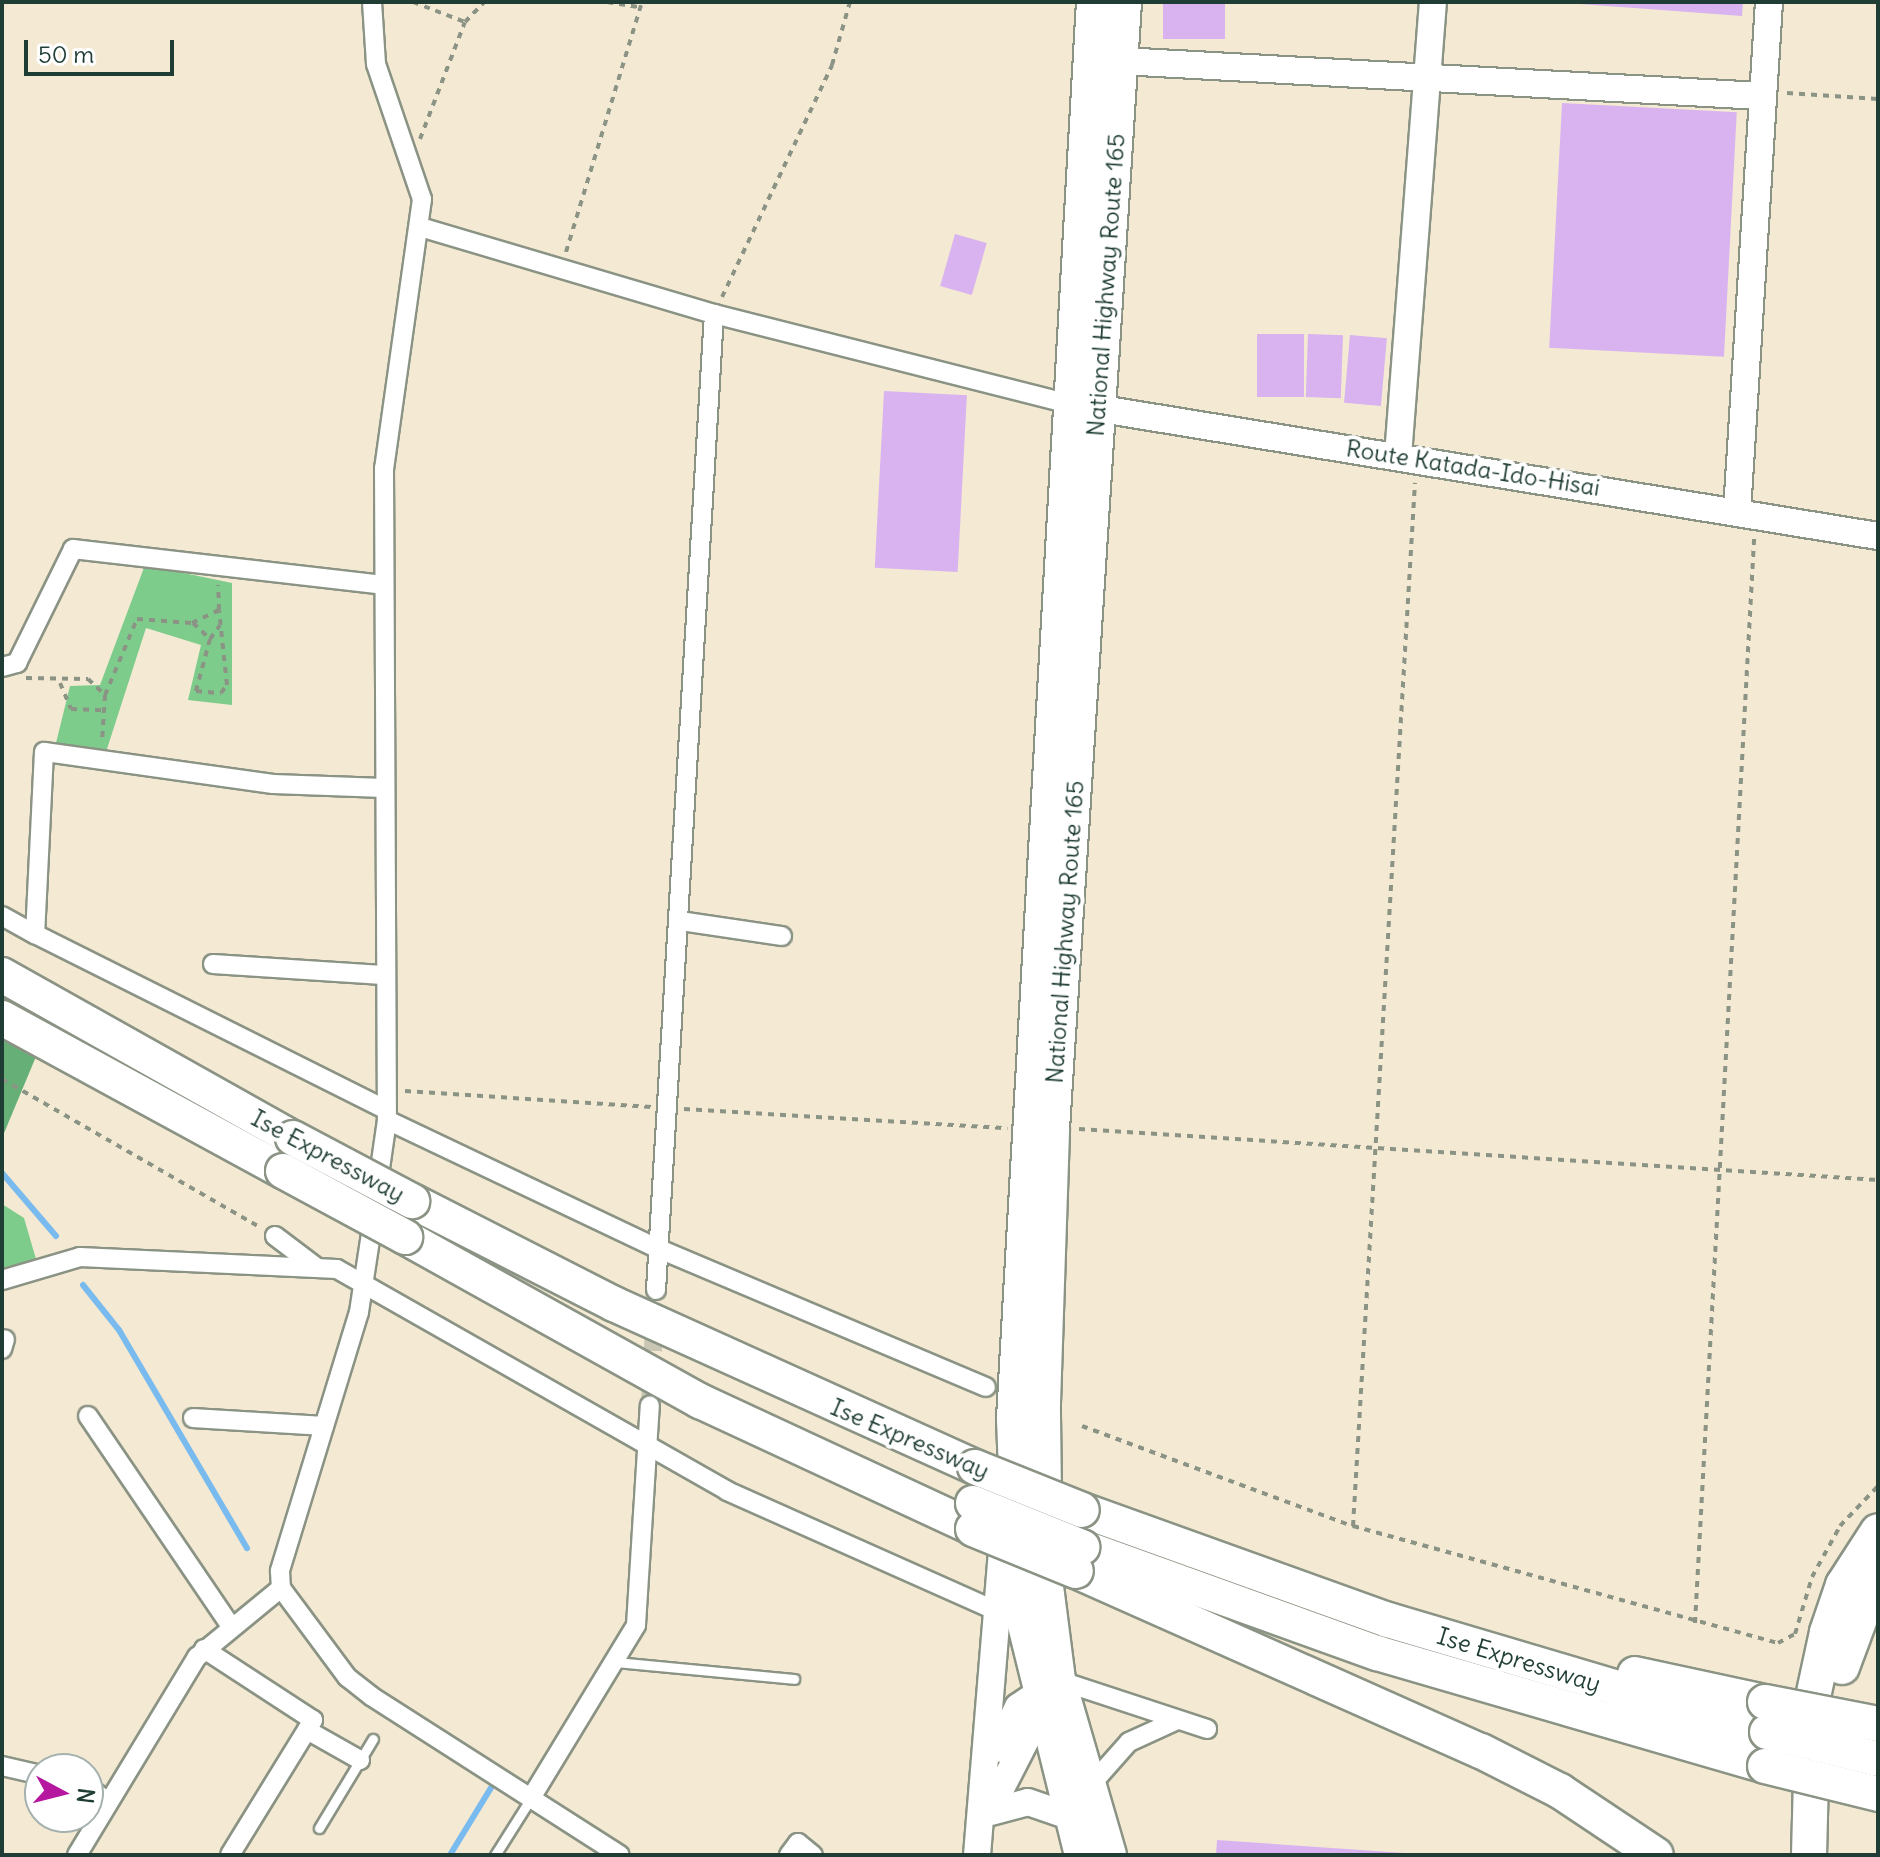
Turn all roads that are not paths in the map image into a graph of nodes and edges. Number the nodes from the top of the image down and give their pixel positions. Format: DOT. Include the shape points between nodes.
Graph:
graph roads {
  1 [pos="372,2"];
  2 [pos="1094,2"];
  3 [pos="1124,2"];
  4 [pos="1433,2"];
  5 [pos="1769,2"];
  6 [pos="1121,61"];
  7 [pos="1428,82"];
  8 [pos="1762,96"];
  9 [pos="420,227"];
  10 [pos="714,314"];
  11 [pos="1082,406"];
  12 [pos="1407,457"];
  13 [pos="1746,514"];
  14 [pos="1878,536"];
  15 [pos="383,585"];
  16 [pos="2,667"];
  17 [pos="384,788"];
  18 [pos="2,916"];
  19 [pos="680,921"];
  20 [pos="35,934"];
  21 [pos="782,936"];
  22 [pos="213,964"];
  23 [pos="2,975"];
  24 [pos="383,975"];
  25 [pos="2,1018"];
  26 [pos="386,1115"];
  27 [pos="275,1236"];
  28 [pos="657,1248"];
  29 [pos="316,1267"];
  30 [pos="2,1280"];
  31 [pos="364,1284"];
  32 [pos="656,1290"];
  33 [pos="986,1387"];
  34 [pos="650,1405"];
  35 [pos="88,1416"];
  36 [pos="193,1418"];
  37 [pos="1014,1419"];
  38 [pos="324,1426"];
  39 [pos="647,1447"];
  40 [pos="1878,1531"];
  41 [pos="1079,1559"];
  42 [pos="1878,1570"];
  43 [pos="281,1588"];
  44 [pos="997,1611"];
  45 [pos="230,1625"];
  46 [pos="204,1649"];
  47 [pos="615,1662"];
  48 [pos="794,1679"];
  49 [pos="1045,1694"];
  50 [pos="1766,1717"];
  51 [pos="1175,1721"];
  52 [pos="1878,1724"];
  53 [pos="1207,1729"];
  54 [pos="307,1730"];
  55 [pos="373,1739"];
  56 [pos="1878,1759"];
  57 [pos="360,1760"];
  58 [pos="2,1766"];
  59 [pos="24,1771"];
  60 [pos="988,1784"];
  61 [pos="1089,1787"];
  62 [pos="1878,1794"];
  63 [pos="531,1798"];
  64 [pos="104,1799"];
  65 [pos="108,1802"];
  66 [pos="991,1812"];
  67 [pos="1069,1816"];
  68 [pos="319,1828"];
  69 [pos="592,1848"];
  70 [pos="233,1854"];
  71 [pos="77,1855"];
  72 [pos="495,1855"];
  73 [pos="620,1855"];
  74 [pos="789,1855"];
  75 [pos="813,1855"];
  76 [pos="977,1855"];
  77 [pos="984,1855"];
  78 [pos="1082,1855"];
  79 [pos="1109,1855"];
  80 [pos="1656,1855"];
  81 [pos="1809,1855"];
  82 [pos="1831,1855"];
  1 -- 9 [label="street" via="376,64 422,199"];
  2 -- 11 [label="highway, National Highway Route 165"];
  3 -- 6 [label="highway, National Highway Route 165"];
  4 -- 7 [label="street"];
  5 -- 8 [label="street"];
  6 -- 7 [label="street"];
  6 -- 11 [label="highway, National Highway Route 165"];
  7 -- 8 [label="street"];
  7 -- 12 [label="street"];
  8 -- 13 [label="street"];
  9 -- 10 [label="street"];
  9 -- 15 [label="street" via="384,468"];
  10 -- 11 [label="street"];
  10 -- 19 [label="street"];
  11 -- 12 [label="street, Route Katada-Ido-Hisai"];
  11 -- 37 [label="highway, National Highway Route 165"];
  11 -- 49 [label="highway, National Highway Route 165" via="1043,1403"];
  12 -- 13 [label="street, Route Katada-Ido-Hisai"];
  13 -- 14 [label="street, Route Katada-Ido-Hisai"];
  15 -- 16 [label="street" via="73,549 17,663"];
  15 -- 17 [label="street"];
  17 -- 20 [label="street" via="273,784 44,752"];
  17 -- 24 [label="street"];
  18 -- 20 [label="street"];
  19 -- 21 [label="street"];
  19 -- 28 [label="street"];
  20 -- 26 [label="street"];
  22 -- 24 [label="street"];
  23 -- 50 [label="highway, Ise Expressway, bridge" via="293,1138 628,1311 975,1467 1388,1620"];
  24 -- 26 [label="street"];
  25 -- 41 [label="highway, Ise Expressway, bridge" via="598,1336 973,1516"];
  26 -- 28 [label="street"];
  26 -- 31 [label="street"];
  27 -- 29 [label="street"];
  28 -- 32 [label="street"];
  28 -- 33 [label="street"];
  29 -- 30 [label="street" via="80,1257"];
  29 -- 31 [label="street"];
  31 -- 38 [label="street"];
  31 -- 39 [label="street"];
  34 -- 39 [label="street"];
  35 -- 45 [label="street"];
  36 -- 38 [label="street"];
  37 -- 44 [label="street"];
  37 -- 49 [label="highway, National Highway Route 165" via="1021,1609"];
  38 -- 43 [label="street"];
  39 -- 44 [label="street" via="727,1491"];
  39 -- 47 [label="street" via="636,1625"];
  40 -- 81 [label="highway" via="1843,1585 1813,1697"];
  41 -- 62 [label="highway, Ise Expressway, bridge" via="1391,1658"];
  41 -- 80 [label="highway" via="1560,1791"];
  42 -- 82 [label="highway" via="1857,1613 1837,1700"];
  43 -- 45 [label="street"];
  43 -- 63 [label="street" via="347,1677"];
  44 -- 60 [label="street"];
  45 -- 46 [label="street"];
  46 -- 54 [label="street" via="313,1720"];
  46 -- 65 [label="street"];
  47 -- 48 [label="lane"];
  47 -- 63 [label="street"];
  49 -- 51 [label="street"];
  49 -- 60 [label="street" via="1003,1728"];
  49 -- 61 [label="highway, National Highway Route 165"];
  49 -- 66 [label="street"];
  49 -- 67 [label="highway, National Highway Route 165"];
  50 -- 52 [label="highway, bridge"];
  50 -- 56 [label="highway, Ise Expressway, bridge"];
  51 -- 53 [label="street"];
  51 -- 61 [label="street" via="1129,1742"];
  54 -- 57 [label="street"];
  54 -- 70 [label="street"];
  55 -- 57 [label="lane"];
  57 -- 68 [label="lane"];
  58 -- 59 [label="street"];
  60 -- 76 [label="street"];
  61 -- 79 [label="highway, National Highway Route 165"];
  63 -- 69 [label="street"];
  63 -- 72 [label="lane"];
  64 -- 65 [label="street"];
  65 -- 71 [label="street"];
  66 -- 67 [label="street" via="1028,1802"];
  66 -- 77 [label="street"];
  67 -- 78 [label="highway, National Highway Route 165"];
  69 -- 73 [label="street"];
  74 -- 75 [label="street" via="798,1843"];
}
